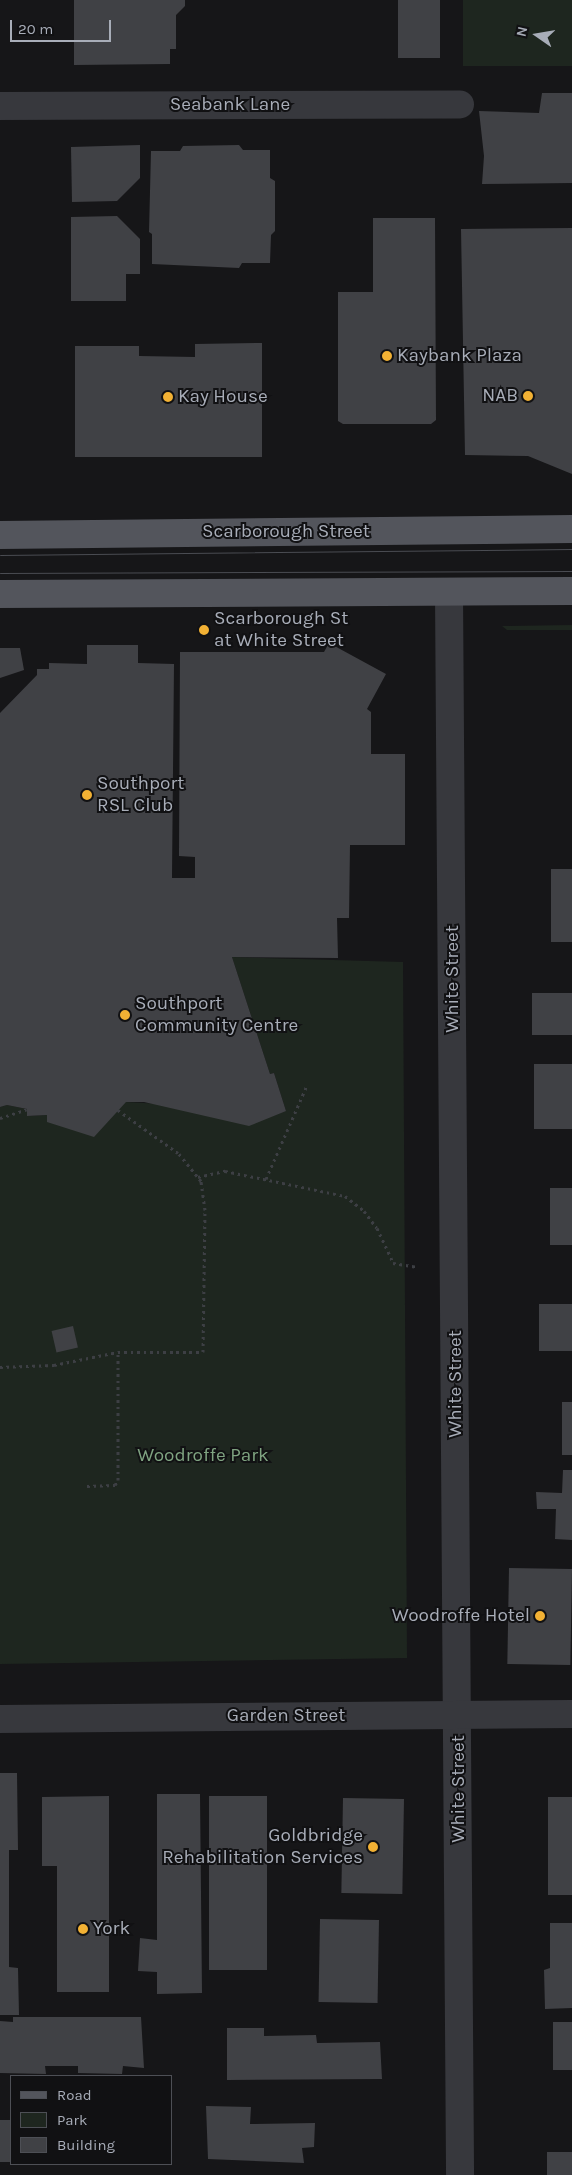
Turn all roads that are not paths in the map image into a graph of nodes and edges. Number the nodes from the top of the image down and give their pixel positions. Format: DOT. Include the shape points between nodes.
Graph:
graph roads {
  1 [pos="460,104"];
  2 [pos="0,106"];
  3 [pos="572,529"];
  4 [pos="0,535"];
  5 [pos="572,591"];
  6 [pos="450,593"];
  7 [pos="0,594"];
  8 [pos="572,1714"];
  9 [pos="459,1715"];
  10 [pos="0,1719"];
  11 [pos="460,2175"];
  1 -- 2 [label="street, Seabank Lane"];
  3 -- 4 [label="main road, Scarborough Street"];
  5 -- 6 [label="main road"];
  6 -- 7 [label="main road"];
  6 -- 9 [label="street, White Street"];
  8 -- 9 [label="street, Garden Street"];
  9 -- 10 [label="street, Garden Street"];
  9 -- 11 [label="street, White Street"];
}
